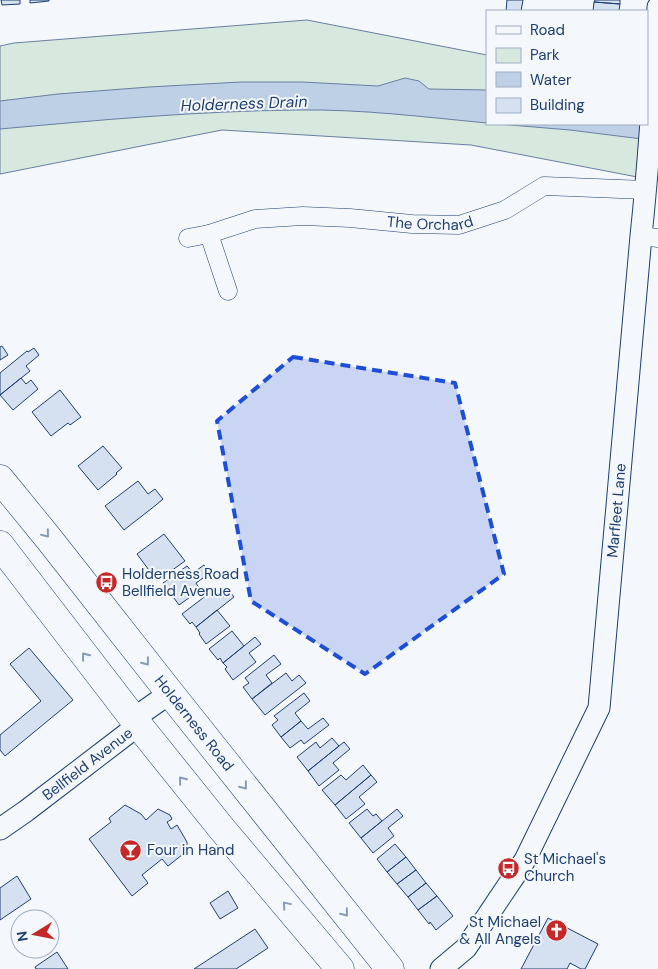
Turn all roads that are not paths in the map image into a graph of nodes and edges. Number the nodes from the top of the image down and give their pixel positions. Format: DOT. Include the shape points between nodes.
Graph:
graph roads {
  1 [pos="658,6"];
  2 [pos="646,190"];
  3 [pos="208,234"];
  4 [pos="649,237"];
  5 [pos="188,238"];
  6 [pos="228,291"];
  7 [pos="0,479"];
  8 [pos="0,546"];
  9 [pos="170,693"];
  10 [pos="136,722"];
  11 [pos="0,829"];
  12 [pos="340,969"];
  13 [pos="390,969"];
  14 [pos="441,969"];
  1 -- 2 [label="street, Marfleet Lane"];
  2 -- 3 [label="street, The Orchard" via="544,186 505,210 459,225 303,216 254,219"];
  2 -- 4 [label="street, Marfleet Lane"];
  3 -- 5 [label="street, The Orchard"];
  3 -- 6 [label="street"];
  4 -- 14 [label="street, Marfleet Lane" via="599,708 525,860 466,948"];
  7 -- 9 [label="highway, Holderness Road, one-way"];
  10 -- 8 [label="highway, one-way"];
  9 -- 10 [label="street, Bellfield Avenue" via="143,712"];
  9 -- 13 [label="highway, Holderness Road, one-way"];
  10 -- 11 [label="street, Bellfield Avenue" via="128,733"];
  12 -- 10 [label="highway, one-way"];
}
